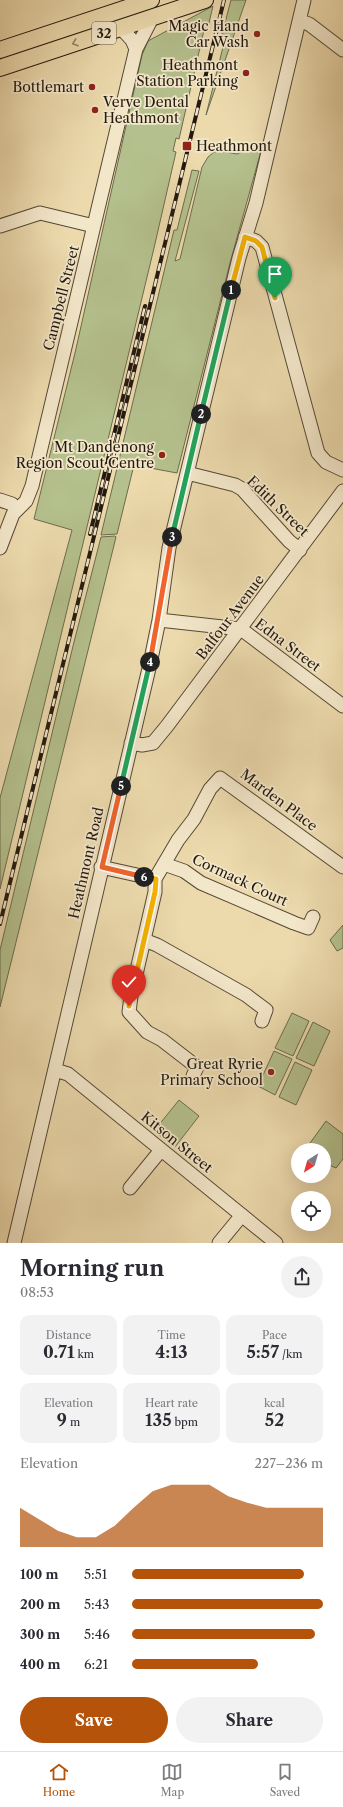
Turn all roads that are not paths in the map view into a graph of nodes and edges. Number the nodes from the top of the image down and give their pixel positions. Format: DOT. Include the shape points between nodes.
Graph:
graph roads {
  1 [pos="151,0"];
  2 [pos="304,0"];
  3 [pos="196,2"];
  4 [pos="152,18"];
  5 [pos="300,21"];
  6 [pos="121,28"];
  7 [pos="18,44"];
  8 [pos="136,49"];
  9 [pos="0,50"];
  10 [pos="343,50"];
  11 [pos="23,61"];
  12 [pos="0,68"];
  13 [pos="0,226"];
  14 [pos="94,226"];
  15 [pos="245,237"];
  16 [pos="343,470"];
  17 [pos="187,473"];
  18 [pos="343,491"];
  19 [pos="0,500"];
  20 [pos="17,509"];
  21 [pos="0,548"];
  22 [pos="300,550"];
  23 [pos="159,620"];
  24 [pos="241,629"];
  25 [pos="343,706"];
  26 [pos="131,743"];
  27 [pos="164,864"];
  28 [pos="102,867"];
  29 [pos="342,872"];
  30 [pos="156,879"];
  31 [pos="313,917"];
  32 [pos="144,940"];
  33 [pos="266,1011"];
  34 [pos="55,1070"];
  35 [pos="192,1076"];
  36 [pos="161,1150"];
  37 [pos="130,1188"];
  38 [pos="242,1215"];
  39 [pos="14,1243"];
  40 [pos="219,1243"];
  41 [pos="276,1243"];
  1 -- 7 [label="main road, 32"];
  2 -- 5 [label="street, Heathmont Road"];
  3 -- 4 [label="main road, 32"];
  4 -- 6 [label="main road, 32"];
  4 -- 8 [label="street, Campbell Street"];
  5 -- 10 [label="street" via="309,24"];
  5 -- 15 [label="street, Heathmont Road" via="256,203"];
  6 -- 8 [label="street"];
  6 -- 11 [label="main road, 32, one-way"];
  7 -- 9 [label="main road, 32"];
  7 -- 11 [label="main road"];
  8 -- 14 [label="street, Campbell Street"];
  11 -- 12 [label="main road, 32"];
  13 -- 14 [label="street" via="40,213"];
  14 -- 20 [label="street, Campbell Street" via="32,486 26,501"];
  15 -- 16 [label="street" via="256,241 262,247 318,453 326,462"];
  15 -- 17 [label="street, Heathmont Road"];
  17 -- 22 [label="street, Edith Street" via="236,485 242,489"];
  17 -- 23 [label="street, Heathmont Road" via="169,548"];
  18 -- 22 [label="street, Balfour Avenue"];
  19 -- 20 [label="street" via="12,504"];
  20 -- 21 [label="street, Campbell Street" via="7,525"];
  22 -- 24 [label="street, Balfour Avenue"];
  23 -- 24 [label="street, Edna Street"];
  23 -- 26 [label="street, Heathmont Road"];
  24 -- 25 [label="street, Edna Street"];
  24 -- 26 [label="street, Balfour Avenue" via="153,743"];
  26 -- 28 [label="street, Heathmont Road"];
  27 -- 29 [label="street, Marden Place" via="194,819 210,788 220,778"];
  27 -- 30 [label="street"];
  27 -- 31 [label="street, Cormack Court" via="184,871 200,883 308,928"];
  28 -- 30 [label="street"];
  28 -- 34 [label="street, Heathmont Road"];
  30 -- 32 [label="street"];
  32 -- 33 [label="street" via="246,995"];
  32 -- 35 [label="street" via="129,1012 147,1032 197,1066"];
  34 -- 36 [label="street, Kitson Street" via="68,1074"];
  34 -- 39 [label="street, Heathmont Road"];
  36 -- 37 [label="street"];
  36 -- 38 [label="street, Kitson Street"];
  38 -- 40 [label="street"];
  38 -- 41 [label="street, Kitson Street"];
}
